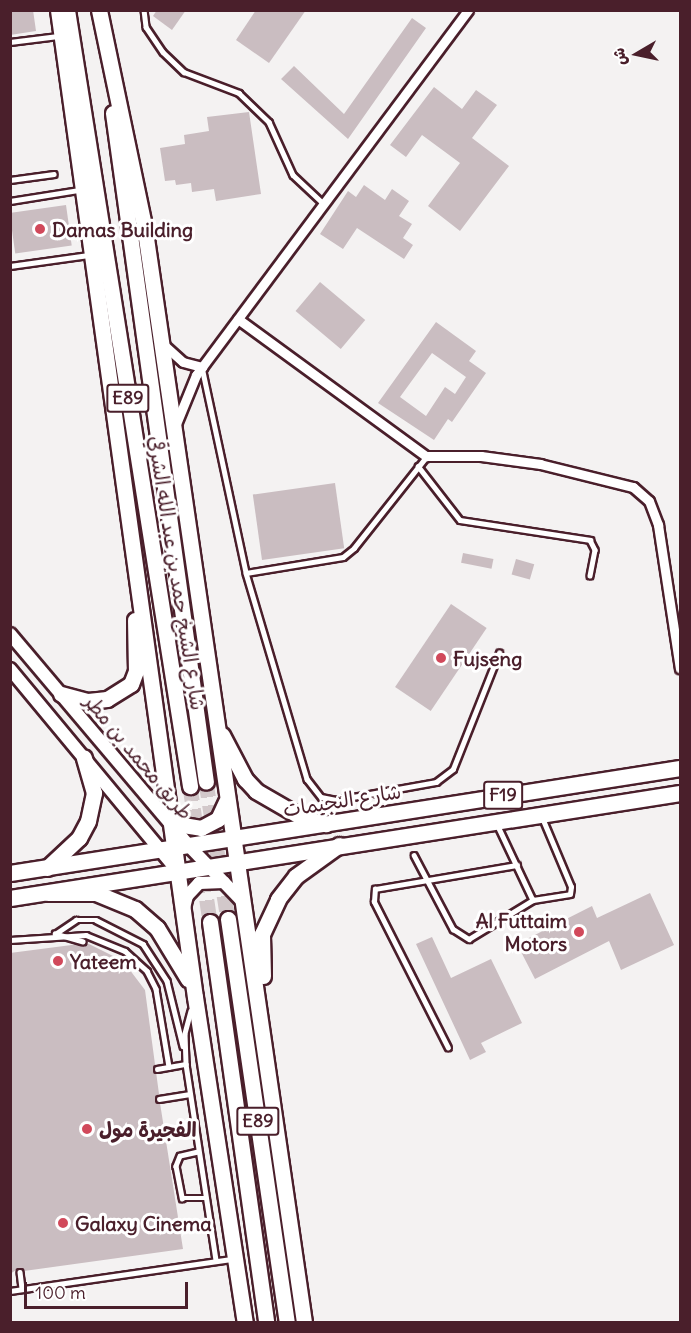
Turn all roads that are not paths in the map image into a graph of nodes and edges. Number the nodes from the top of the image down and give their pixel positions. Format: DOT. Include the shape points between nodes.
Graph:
graph roads {
  1 [pos="58,10"];
  2 [pos="67,10"];
  3 [pos="99,10"];
  4 [pos="144,10"];
  5 [pos="468,10"];
  6 [pos="60,36"];
  7 [pos="10,42"];
  8 [pos="54,174"];
  9 [pos="10,180"];
  10 [pos="82,190"];
  11 [pos="10,201"];
  12 [pos="324,204"];
  13 [pos="91,255"];
  14 [pos="10,266"];
  15 [pos="238,319"];
  16 [pos="161,342"];
  17 [pos="202,367"];
  18 [pos="174,435"];
  19 [pos="426,456"];
  20 [pos="418,466"];
  21 [pos="246,573"];
  22 [pos="590,576"];
  23 [pos="138,581"];
  24 [pos="10,634"];
  25 [pos="499,653"];
  26 [pos="681,668"];
  27 [pos="10,669"];
  28 [pos="61,694"];
  29 [pos="215,719"];
  30 [pos="84,757"];
  31 [pos="681,768"];
  32 [pos="206,782"];
  33 [pos="190,786"];
  34 [pos="681,793"];
  35 [pos="226,802"];
  36 [pos="539,813"];
  37 [pos="170,818"];
  38 [pos="494,819"];
  39 [pos="326,824"];
  40 [pos="232,839"];
  41 [pos="339,845"];
  42 [pos="175,848"];
  43 [pos="414,855"];
  44 [pos="236,862"];
  45 [pos="517,865"];
  46 [pos="207,866"];
  47 [pos="47,868"];
  48 [pos="178,871"];
  49 [pos="10,873"];
  50 [pos="428,880"];
  51 [pos="224,882"];
  52 [pos="48,892"];
  53 [pos="10,898"];
  54 [pos="533,900"];
  55 [pos="242,901"];
  56 [pos="184,912"];
  57 [pos="228,919"];
  58 [pos="210,922"];
  59 [pos="55,934"];
  60 [pos="10,940"];
  61 [pos="83,942"];
  62 [pos="195,997"];
  63 [pos="264,1035"];
  64 [pos="184,1048"];
  65 [pos="447,1048"];
  66 [pos="186,1064"];
  67 [pos="169,1067"];
  68 [pos="157,1069"];
  69 [pos="190,1094"];
  70 [pos="159,1099"];
  71 [pos="198,1152"];
  72 [pos="206,1198"];
  73 [pos="236,1258"];
  74 [pos="216,1261"];
  75 [pos="20,1272"];
  76 [pos="22,1289"];
  77 [pos="10,1291"];
  78 [pos="245,1323"];
  79 [pos="266,1323"];
  80 [pos="287,1323"];
  81 [pos="304,1323"];
  1 -- 6 [label="main road"];
  2 -- 33 [label="main road, شارع الشيخ حمد بن عبد الله الشرقي / E89"];
  3 -- 16 [label="main road" via="145,231"];
  3 -- 32 [label="main road, شارع الشيخ حمد بن عبد الله الشرقي / E89"];
  4 -- 12 [label="lane" via="146,27 163,52 184,72 239,93 269,122 293,175"];
  5 -- 12 [label="street"];
  6 -- 7 [label="lane"];
  6 -- 10 [label="main road"];
  8 -- 9 [label="lane"];
  10 -- 11 [label="lane"];
  10 -- 13 [label="main road"];
  12 -- 15 [label="street"];
  13 -- 14 [label="lane"];
  13 -- 23 [label="main road"];
  15 -- 17 [label="street"];
  15 -- 19 [label="street"];
  16 -- 17 [label="street" via="177,358"];
  16 -- 18 [label="main road"];
  17 -- 18 [label="street" via="182,403"];
  17 -- 21 [label="lane"];
  18 -- 29 [label="main road"];
  19 -- 20 [label="lane"];
  19 -- 26 [label="street" via="481,456 540,464 633,487 649,501 658,525"];
  20 -- 21 [label="lane" via="343,557"];
  20 -- 22 [label="lane" via="460,520 590,540 595,550"];
  21 -- 25 [label="lane" via="307,778 321,797 336,800 436,782 453,769"];
  23 -- 28 [label="main road" via="134,603 136,671 131,684 107,699 88,701"];
  23 -- 37 [label="main road"];
  24 -- 28 [label="street, طريق محمد بن مطر"];
  27 -- 30 [label="street, طريق محمد بن مطر"];
  28 -- 37 [label="street, طريق محمد بن مطر"];
  29 -- 35 [label="main road"];
  29 -- 39 [label="main road" via="236,764 256,791 291,813"];
  30 -- 42 [label="street, طريق محمد بن مطر"];
  30 -- 47 [label="main road" via="94,794 88,821 79,838"];
  31 -- 39 [label="main road, شارع النجيمات / F19"];
  34 -- 36 [label="main road, F19"];
  35 -- 37 [label="main road" via="218,819 201,828"];
  35 -- 40 [label="main road"];
  36 -- 38 [label="main road, F19"];
  36 -- 54 [label="lane" via="572,891 566,896"];
  37 -- 42 [label="main road"];
  38 -- 41 [label="main road, F19"];
  38 -- 45 [label="lane" via="510,844"];
  39 -- 40 [label="main road, شارع النجيمات / F19"];
  40 -- 42 [label="main road, شارع النجيمات / F19"];
  40 -- 44 [label="main road"];
  41 -- 44 [label="main road, F19"];
  41 -- 63 [label="main road" via="296,876 270,914 262,934"];
  42 -- 46 [label="street, طريق محمد بن مطر"];
  42 -- 47 [label="main road, شارع النجيمات / F19"];
  42 -- 48 [label="main road"];
  43 -- 50 [label="lane"];
  44 -- 46 [label="main road, F19"];
  44 -- 55 [label="main road"];
  45 -- 50 [label="lane"];
  45 -- 54 [label="lane"];
  46 -- 48 [label="main road, F19"];
  46 -- 51 [label="street, طريق محمد بن مطر"];
  47 -- 49 [label="main road, شارع النجيمات / F19"];
  48 -- 52 [label="main road, F19"];
  48 -- 56 [label="main road"];
  50 -- 54 [label="lane" via="453,929 465,939"];
  50 -- 65 [label="lane" via="380,887 375,890 374,902"];
  51 -- 55 [label="street, طريق محمد بن مطر"];
  51 -- 56 [label="street" via="209,880 194,886"];
  52 -- 53 [label="main road, F19"];
  52 -- 62 [label="main road" via="110,896 148,918 170,945"];
  55 -- 63 [label="main road"];
  56 -- 62 [label="main road"];
  57 -- 80 [label="main road, E89"];
  58 -- 79 [label="main road, E89"];
  59 -- 60 [label="lane"];
  59 -- 61 [label="lane"];
  59 -- 64 [label="lane" via="76,920 96,920 143,944 167,981"];
  59 -- 67 [label="lane" via="104,940 125,951 147,971 156,988"];
  62 -- 64 [label="lane"];
  62 -- 73 [label="main road"];
  63 -- 81 [label="main road"];
  64 -- 66 [label="lane"];
  66 -- 67 [label="lane"];
  66 -- 69 [label="lane"];
  67 -- 68 [label="lane"];
  69 -- 70 [label="lane"];
  69 -- 71 [label="lane"];
  71 -- 72 [label="lane"];
  71 -- 72 [label="lane" via="178,1158 178,1176 185,1201"];
  72 -- 74 [label="lane"];
  73 -- 74 [label="lane"];
  73 -- 78 [label="main road"];
  74 -- 76 [label="lane"];
  75 -- 76 [label="lane"];
  76 -- 77 [label="lane"];
}
